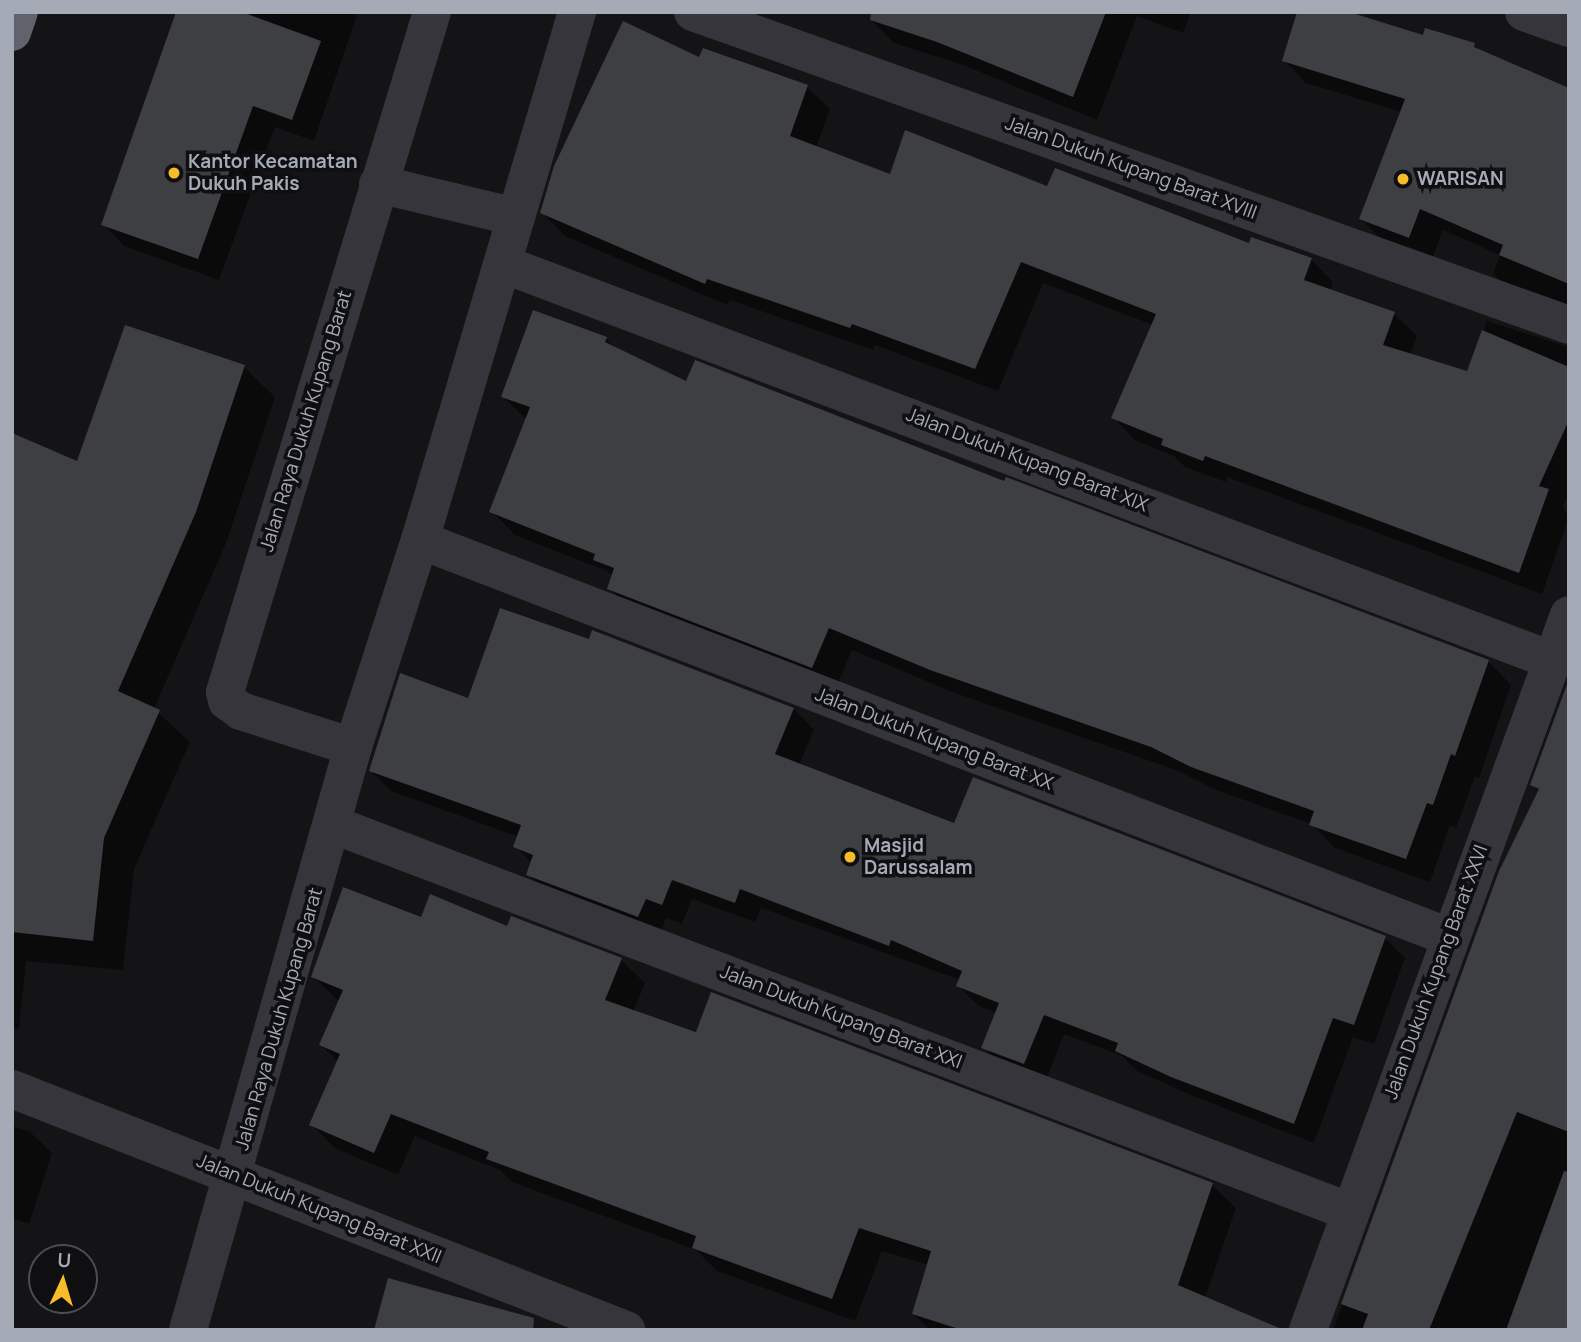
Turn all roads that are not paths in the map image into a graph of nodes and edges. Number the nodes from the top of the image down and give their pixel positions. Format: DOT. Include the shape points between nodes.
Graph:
graph roads {
  1 [pos="19,12"];
  2 [pos="432,12"];
  3 [pos="577,12"];
  4 [pos="693,12"];
  5 [pos="1524,12"];
  6 [pos="1569,28"];
  7 [pos="12,32"];
  8 [pos="378,184"];
  9 [pos="516,217"];
  10 [pos="503,264"];
  11 [pos="1569,324"];
  12 [pos="420,540"];
  13 [pos="1569,615"];
  14 [pos="1551,660"];
  15 [pos="353,747"];
  16 [pos="334,825"];
  17 [pos="1448,937"];
  18 [pos="12,1089"];
  19 [pos="235,1175"];
  20 [pos="1348,1211"];
  21 [pos="616,1328"];
  22 [pos="188,1330"];
  23 [pos="1308,1330"];
  1 -- 7 [label="highway"];
  2 -- 8 [label="street, Jalan Raya Dukuh Kupang Barat"];
  3 -- 9 [label="street, Jalan Raya Dukuh Kupang Barat"];
  4 -- 11 [label="street, Jalan Dukuh Kupang Barat XVIII"];
  5 -- 6 [label="street"];
  8 -- 9 [label="street"];
  8 -- 15 [label="street, Jalan Raya Dukuh Kupang Barat" via="225,692 227,701 241,710"];
  9 -- 10 [label="street, Jalan Raya Dukuh Kupang Barat"];
  10 -- 12 [label="street, Jalan Raya Dukuh Kupang Barat"];
  10 -- 14 [label="street, Jalan Dukuh Kupang Barat XIX"];
  12 -- 15 [label="street, Jalan Raya Dukuh Kupang Barat"];
  12 -- 17 [label="street, Jalan Dukuh Kupang Barat XX"];
  13 -- 14 [label="street, Jalan Dukuh Kupang Barat XXVI"];
  14 -- 17 [label="street, Jalan Dukuh Kupang Barat XXVI"];
  15 -- 16 [label="street, Jalan Raya Dukuh Kupang Barat"];
  16 -- 19 [label="street, Jalan Raya Dukuh Kupang Barat"];
  16 -- 20 [label="street, Jalan Dukuh Kupang Barat XXI"];
  17 -- 20 [label="street, Jalan Dukuh Kupang Barat XXVI"];
  18 -- 19 [label="street, Jalan Dukuh Kupang Barat XXII"];
  19 -- 21 [label="street, Jalan Dukuh Kupang Barat XXII"];
  19 -- 22 [label="street, Jalan Raya Dukuh Kupang Barat"];
  20 -- 23 [label="street, Jalan Dukuh Kupang Barat XXVI"];
}
